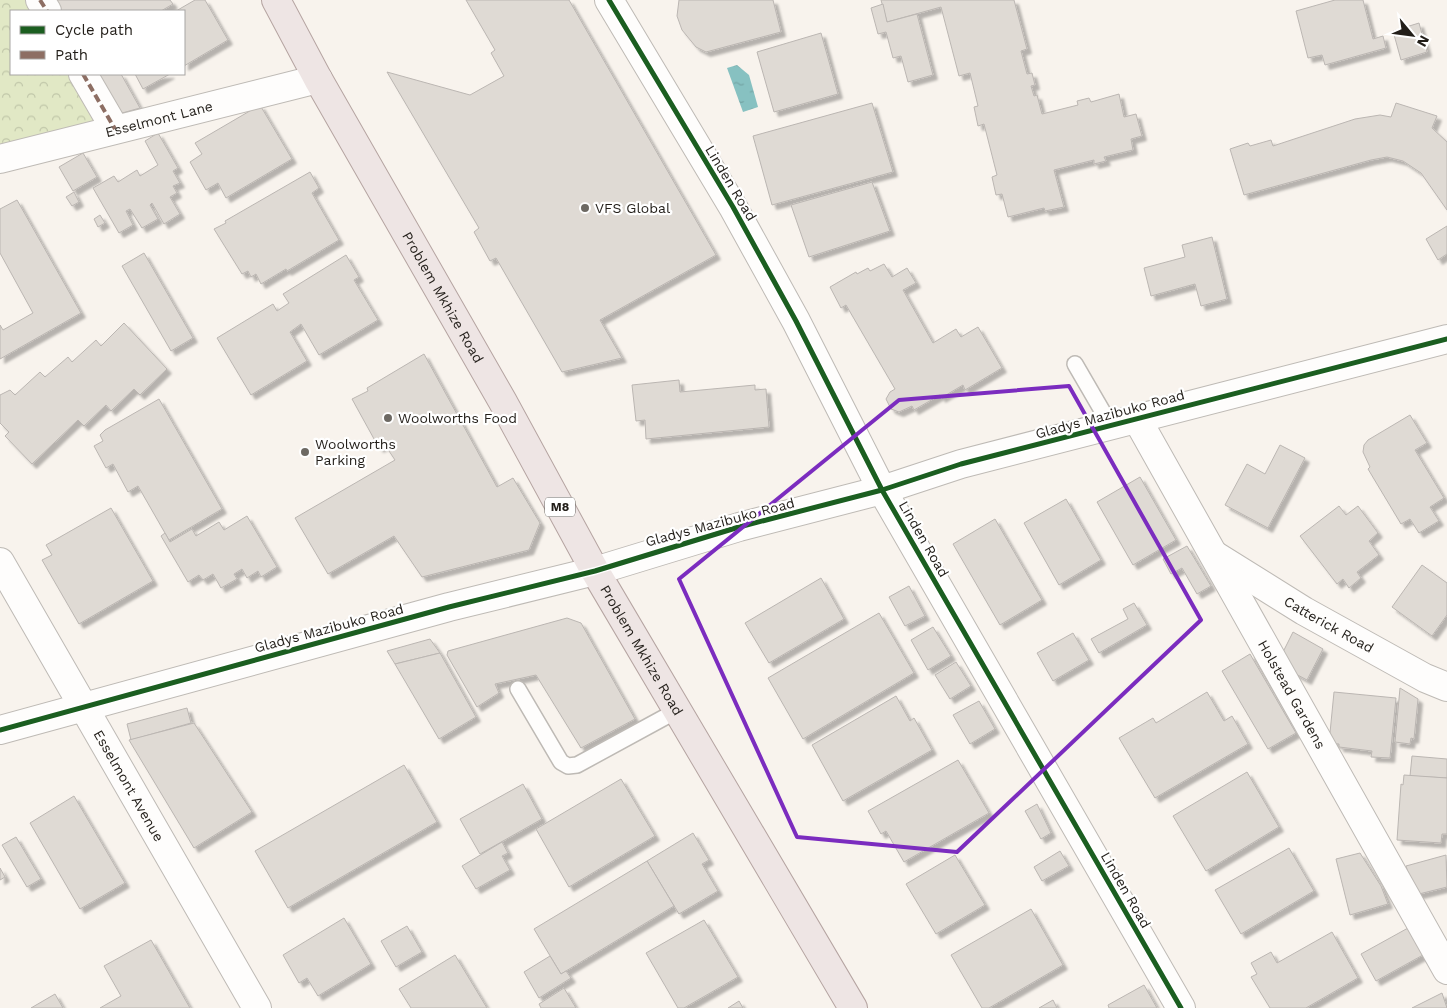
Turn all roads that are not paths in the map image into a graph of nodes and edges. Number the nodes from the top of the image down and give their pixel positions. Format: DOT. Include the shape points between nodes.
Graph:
graph roads {
  1 [pos="276,0"];
  2 [pos="609,0"];
  3 [pos="84,75"];
  4 [pos="318,78"];
  5 [pos="115,129"];
  6 [pos="0,159"];
  7 [pos="1447,339"];
  8 [pos="1076,364"];
  9 [pos="1124,422"];
  10 [pos="882,490"];
  11 [pos="1215,556"];
  12 [pos="0,562"];
  13 [pos="595,571"];
  14 [pos="1447,687"];
  15 [pos="518,689"];
  16 [pos="85,707"];
  17 [pos="678,710"];
  18 [pos="0,730"];
  19 [pos="1447,970"];
  20 [pos="257,1008"];
  21 [pos="854,1008"];
  22 [pos="1180,1008"];
  1 -- 4 [label="main road, Problem Mkhize Road / M8"];
  2 -- 10 [label="street, Linden Road" via="751,239"];
  3 -- 5 [label="street"];
  4 -- 5 [label="street, Esselmont Lane"];
  4 -- 13 [label="main road, Problem Mkhize Road / M8" via="503,402"];
  5 -- 6 [label="street, Esselmont Lane"];
  7 -- 9 [label="street, Gladys Mazibuko Road"];
  8 -- 9 [label="lane"];
  9 -- 10 [label="street, Gladys Mazibuko Road" via="961,464"];
  9 -- 11 [label="street, Holstead Gardens"];
  10 -- 13 [label="street, Gladys Mazibuko Road" via="739,527"];
  10 -- 22 [label="street, Linden Road"];
  11 -- 14 [label="street, Catterick Road" via="1313,616"];
  11 -- 19 [label="street, Holstead Gardens"];
  12 -- 16 [label="street, Esselmont Avenue"];
  13 -- 16 [label="street, Gladys Mazibuko Road" via="449,607"];
  13 -- 17 [label="main road, Problem Mkhize Road / M8"];
  15 -- 17 [label="lane" via="561,762 568,766 577,765"];
  16 -- 18 [label="street, Gladys Mazibuko Road"];
  16 -- 20 [label="street, Esselmont Avenue"];
  17 -- 21 [label="main road, Problem Mkhize Road / M8"];
}
